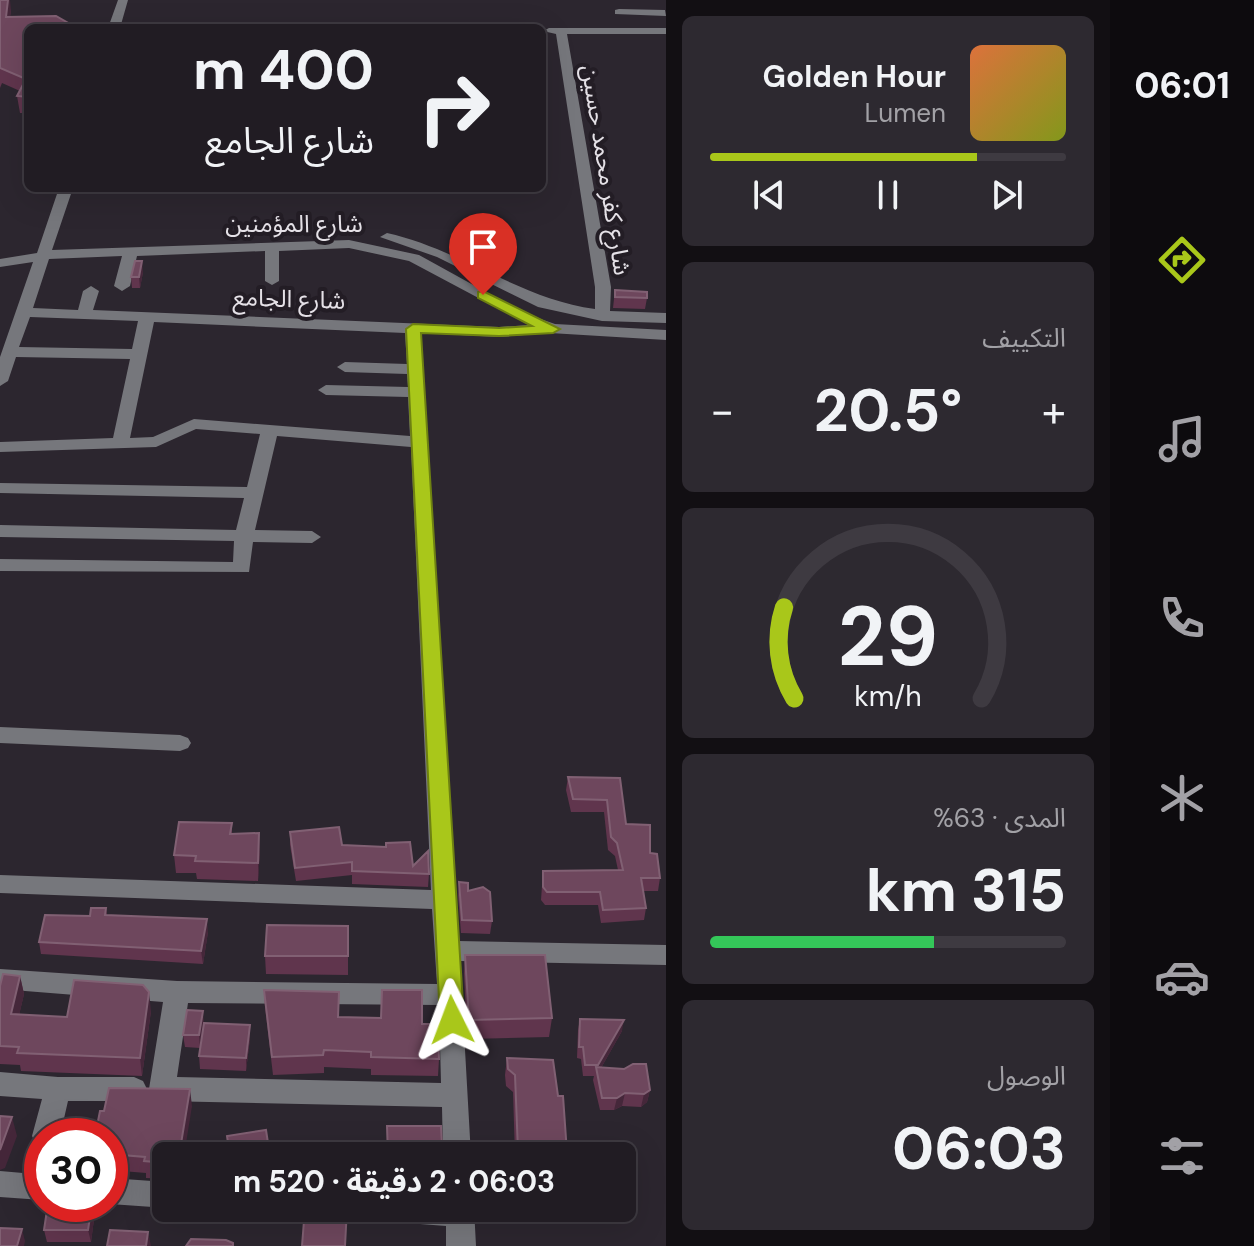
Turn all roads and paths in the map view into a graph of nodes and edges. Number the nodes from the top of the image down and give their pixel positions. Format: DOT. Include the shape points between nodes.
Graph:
graph roads {
  1 [pos="663,0"];
  2 [pos="119,3"];
  3 [pos="619,12"];
  4 [pos="665,13"];
  5 [pos="666,20"];
  6 [pos="115,24"];
  7 [pos="666,31"];
  8 [pos="65,192"];
  9 [pos="272,247"];
  10 [pos="45,248"];
  11 [pos="0,249"];
  12 [pos="131,251"];
  13 [pos="0,263"];
  14 [pos="272,281"];
  15 [pos="122,286"];
  16 [pos="91,291"];
  17 [pos="84,315"];
  18 [pos="21,316"];
  19 [pos="602,316"];
  20 [pos="147,317"];
  21 [pos="666,318"];
  22 [pos="0,319"];
  23 [pos="413,329"];
  24 [pos="553,329"];
  25 [pos="666,335"];
  26 [pos="139,354"];
  27 [pos="5,359"];
  28 [pos="345,367"];
  29 [pos="415,369"];
  30 [pos="0,381"];
  31 [pos="326,390"];
  32 [pos="417,392"];
  33 [pos="270,429"];
  34 [pos="419,442"];
  35 [pos="120,444"];
  36 [pos="0,447"];
  37 [pos="0,488"];
  38 [pos="255,493"];
  39 [pos="0,531"];
  40 [pos="244,536"];
  41 [pos="312,537"];
  42 [pos="0,565"];
  43 [pos="0,735"];
  44 [pos="180,743"];
  45 [pos="0,884"];
  46 [pos="444,900"];
  47 [pos="446,951"];
  48 [pos="666,955"];
  49 [pos="0,979"];
  50 [pos="177,992"];
  51 [pos="451,995"];
  52 [pos="0,1084"];
  53 [pos="58,1089"];
  54 [pos="162,1089"];
  55 [pos="454,1095"];
  56 [pos="51,1118"];
  57 [pos="456,1142"];
  58 [pos="0,1184"];
  59 [pos="24,1186"];
  60 [pos="128,1192"];
  61 [pos="152,1194"];
  62 [pos="460,1222"];
  63 [pos="461,1246"];
  1 -- 4 [label="street"];
  2 -- 6 [label="street"];
  3 -- 4 [label="street"];
  4 -- 5 [label="street"];
  7 -- 19 [label="street, شارع كفر محمد حسين" via="555,31 599,258"];
  8 -- 10 [label="street"];
  9 -- 12 [label="street, شارع المؤمنين"];
  9 -- 14 [label="street"];
  9 -- 24 [label="street, شارع المؤمنين" via="349,244 394,251"];
  10 -- 11 [label="street, شارع المؤمنين"];
  10 -- 12 [label="street, شارع المؤمنين"];
  10 -- 13 [label="street, شارع المؤمنين"];
  10 -- 18 [label="street"];
  10 -- 19 [label="street, شارع المؤمنين" via="378,235 427,247 540,302"];
  12 -- 15 [label="street"];
  16 -- 17 [label="street"];
  17 -- 18 [label="street, شارع الجامع"];
  17 -- 20 [label="street, شارع الجامع"];
  18 -- 22 [label="street, شارع الجامع"];
  18 -- 27 [label="street"];
  19 -- 21 [label="street, شارع المؤمنين"];
  20 -- 23 [label="street, شارع الجامع"];
  20 -- 26 [label="street"];
  23 -- 24 [label="street, شارع الجامع"];
  23 -- 29 [label="street"];
  24 -- 25 [label="street, شارع المؤمنين"];
  26 -- 27 [label="street"];
  26 -- 35 [label="street"];
  27 -- 30 [label="street"];
  28 -- 29 [label="street"];
  29 -- 32 [label="street"];
  31 -- 32 [label="street"];
  32 -- 34 [label="street"];
  33 -- 34 [label="street"];
  33 -- 35 [label="street" via="194,424 156,442"];
  33 -- 38 [label="street"];
  34 -- 46 [label="street"];
  35 -- 36 [label="street"];
  37 -- 38 [label="street"];
  38 -- 40 [label="street"];
  39 -- 40 [label="street"];
  40 -- 41 [label="street"];
  40 -- 42 [label="street" via="243,566 237,569"];
  43 -- 44 [label="street"];
  45 -- 46 [label="street"];
  46 -- 47 [label="street"];
  47 -- 48 [label="street"];
  47 -- 51 [label="street"];
  49 -- 50 [label="street"];
  50 -- 51 [label="street"];
  50 -- 54 [label="street"];
  51 -- 55 [label="street"];
  52 -- 53 [label="street"];
  53 -- 54 [label="street"];
  53 -- 56 [label="street"];
  54 -- 55 [label="street"];
  55 -- 57 [label="street"];
  58 -- 59 [label="street"];
  60 -- 61 [label="street"];
  62 -- 63 [label="street"];
}
